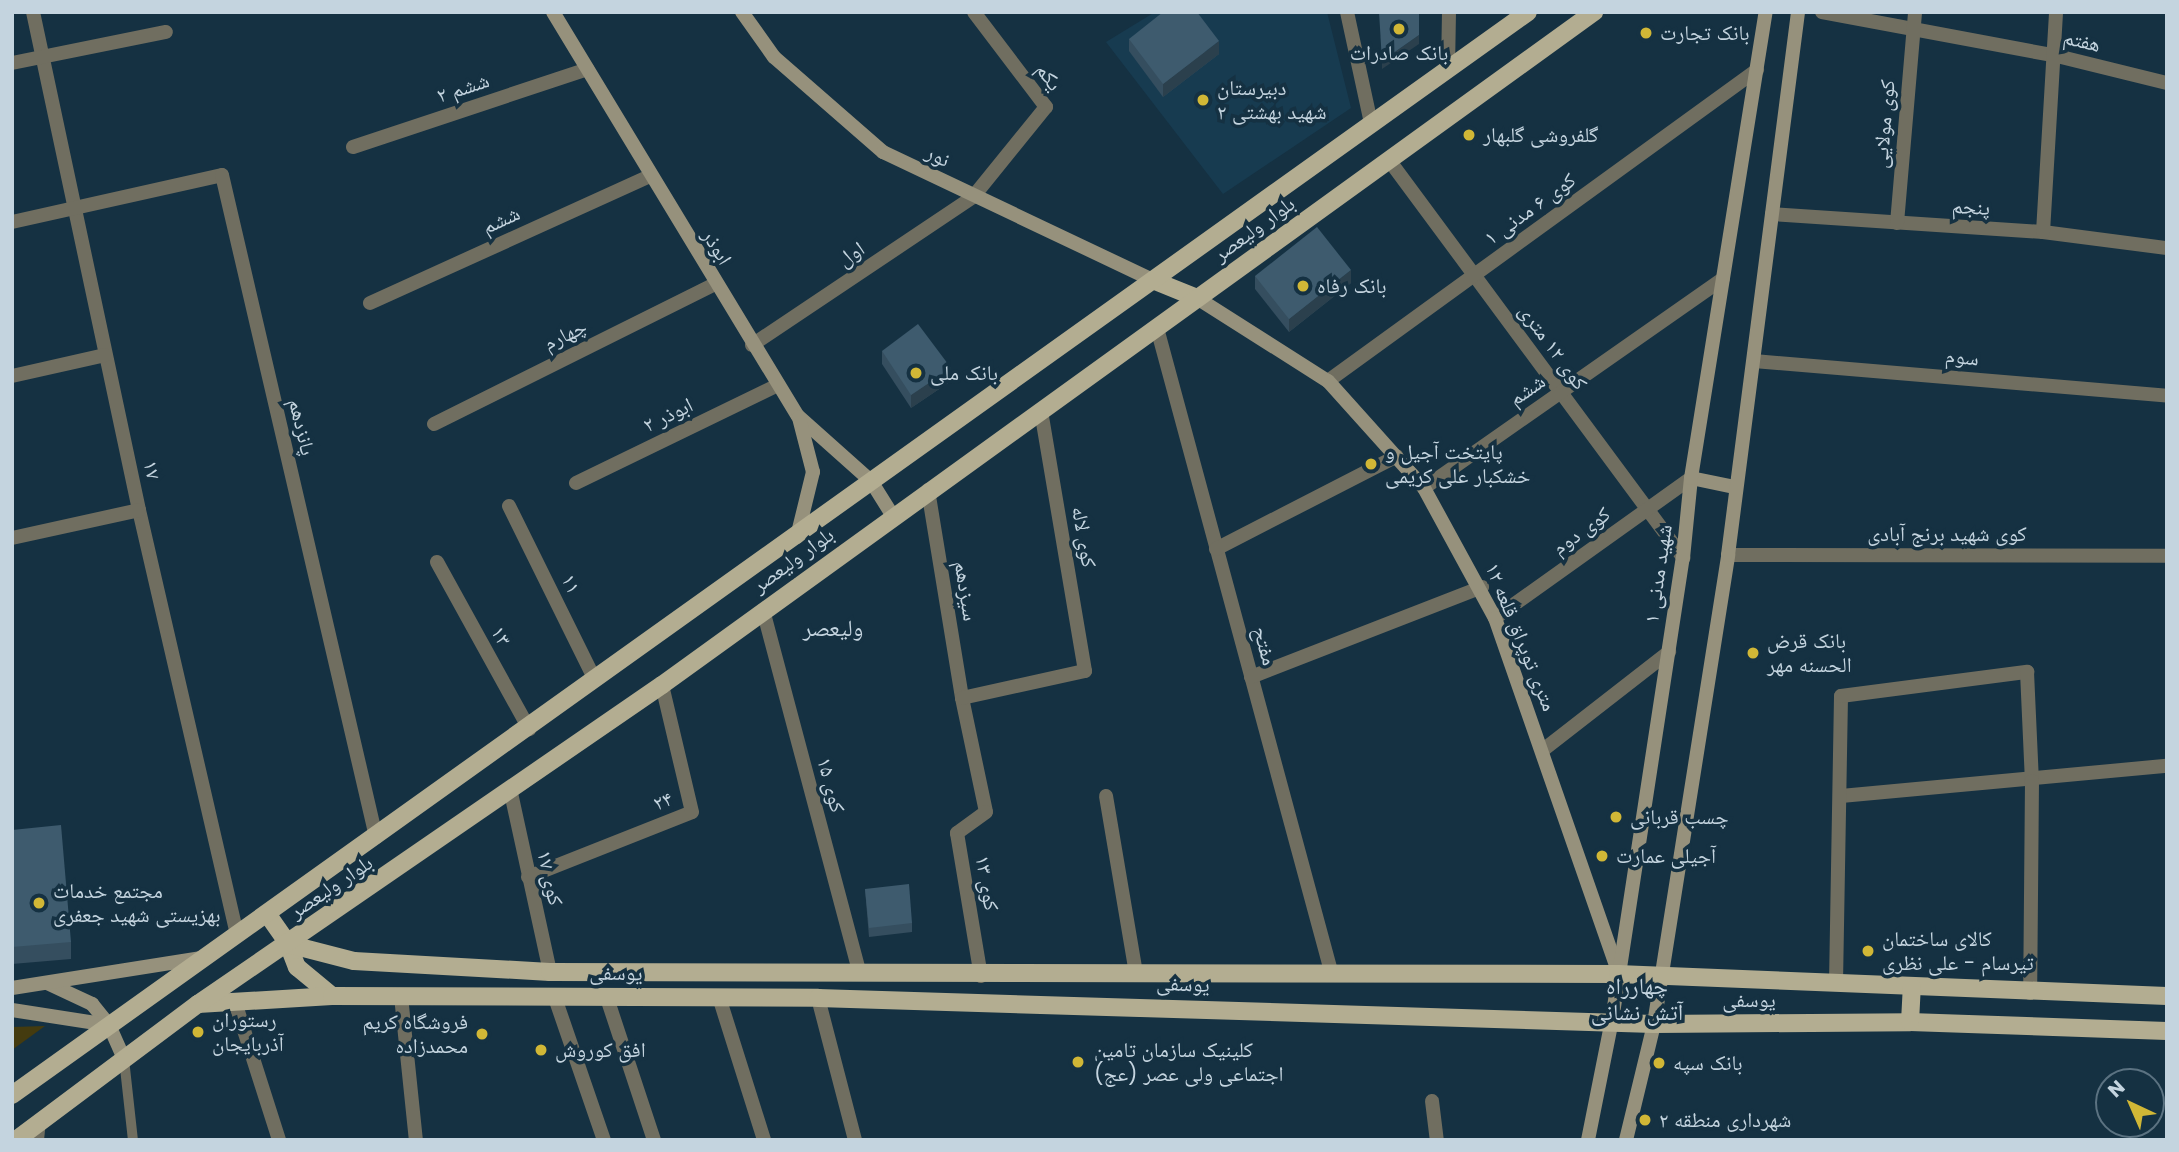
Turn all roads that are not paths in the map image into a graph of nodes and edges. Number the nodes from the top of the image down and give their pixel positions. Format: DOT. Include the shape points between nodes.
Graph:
graph roads {
  1 [pos="33,12"];
  2 [pos="553,12"];
  3 [pos="742,12"];
  4 [pos="974,12"];
  5 [pos="1347,12"];
  6 [pos="1449,12"];
  7 [pos="1528,12"];
  8 [pos="1594,12"];
  9 [pos="1766,12"];
  10 [pos="1798,12"];
  11 [pos="1822,12"];
  12 [pos="1915,12"];
  13 [pos="2056,12"];
  14 [pos="1913,28"];
  15 [pos="166,32"];
  16 [pos="2057,56"];
  17 [pos="43,57"];
  18 [pos="12,63"];
  19 [pos="587,69"];
  20 [pos="1448,69"];
  21 [pos="1757,70"];
  22 [pos="2167,83"];
  23 [pos="1371,122"];
  24 [pos="353,147"];
  25 [pos="1390,160"];
  26 [pos="650,176"];
  27 [pos="973,197"];
  28 [pos="73,209"];
  29 [pos="1772,214"];
  30 [pos="12,222"];
  31 [pos="1897,223"];
  32 [pos="2043,232"];
  33 [pos="2167,248"];
  34 [pos="1474,275"];
  35 [pos="1723,279"];
  36 [pos="1155,281"];
  37 [pos="715,284"];
  38 [pos="1197,298"];
  39 [pos="370,303"];
  40 [pos="1157,328"];
  41 [pos="752,345"];
  42 [pos="105,355"];
  43 [pos="1754,361"];
  44 [pos="12,376"];
  45 [pos="1328,381"];
  46 [pos="778,385"];
  47 [pos="1561,392"];
  48 [pos="2167,396"];
  49 [pos="1041,410"];
  50 [pos="798,416"];
  51 [pos="434,424"];
  52 [pos="1397,456"];
  53 [pos="1691,478"];
  54 [pos="871,481"];
  55 [pos="576,482"];
  56 [pos="1735,487"];
  57 [pos="1424,488"];
  58 [pos="928,490"];
  59 [pos="509,506"];
  60 [pos="1647,509"];
  61 [pos="139,510"];
  62 [pos="892,516"];
  63 [pos="12,538"];
  64 [pos="797,538"];
  65 [pos="1216,549"];
  66 [pos="1728,555"];
  67 [pos="2167,556"];
  68 [pos="1684,558"];
  69 [pos="437,562"];
  70 [pos="1482,587"];
  71 [pos="763,610"];
  72 [pos="1495,618"];
  73 [pos="1669,652"];
  74 [pos="1251,677"];
  75 [pos="595,680"];
  76 [pos="662,685"];
  77 [pos="962,698"];
  78 [pos="529,729"];
  79 [pos="1544,750"];
  80 [pos="2167,766"];
  81 [pos="2032,781"];
  82 [pos="510,793"];
  83 [pos="1106,796"];
  84 [pos="1841,796"];
  85 [pos="986,812"];
  86 [pos="376,837"];
  87 [pos="527,877"];
  88 [pos="268,915"];
  89 [pos="237,934"];
  90 [pos="288,944"];
  91 [pos="204,958"];
  92 [pos="859,971"];
  93 [pos="550,972"];
  94 [pos="1136,974"];
  95 [pos="1618,974"];
  96 [pos="1332,975"];
  97 [pos="981,976"];
  98 [pos="1661,976"];
  99 [pos="42,981"];
  100 [pos="1836,983"];
  101 [pos="1912,987"];
  102 [pos="2167,987"];
  103 [pos="12,988"];
  104 [pos="2029,993"];
  105 [pos="554,995"];
  106 [pos="606,995"];
  107 [pos="332,996"];
  108 [pos="401,996"];
  109 [pos="2146,996"];
  110 [pos="2167,996"];
  111 [pos="719,997"];
  112 [pos="818,998"];
  113 [pos="235,1002"];
  114 [pos="198,1004"];
  115 [pos="1138,1005"];
  116 [pos="12,1010"];
  117 [pos="1612,1020"];
  118 [pos="1910,1022"];
  119 [pos="1654,1024"];
  120 [pos="109,1025"];
  121 [pos="2167,1031"];
  122 [pos="124,1059"];
  123 [pos="12,1095"];
  124 [pos="1432,1101"];
  125 [pos="38,1131"];
  126 [pos="16,1140"];
  127 [pos="132,1140"];
  128 [pos="279,1140"];
  129 [pos="416,1140"];
  130 [pos="604,1140"];
  131 [pos="654,1140"];
  132 [pos="764,1140"];
  133 [pos="855,1140"];
  134 [pos="1437,1140"];
  135 [pos="1588,1140"];
  136 [pos="1626,1140"];
  1 -- 17 [label="street, ۱۷"];
  2 -- 19 [label="main road, ابوذر"];
  3 -- 27 [label="main road, نور" via="774,57 883,152"];
  4 -- 27 [label="street, یکم" via="1046,107"];
  5 -- 23 [label="street"];
  6 -- 20 [label="street"];
  7 -- 20 [label="main road, بلوار ولیعصر"];
  8 -- 25 [label="main road, بلوار ولیعصر"];
  9 -- 21 [label="main road, شهید مدنی ۱"];
  10 -- 29 [label="main road"];
  11 -- 14 [label="street, هفتم"];
  12 -- 14 [label="street, کوی مولایی"];
  13 -- 16 [label="street"];
  14 -- 16 [label="street, هفتم"];
  14 -- 31 [label="street, کوی مولایی"];
  15 -- 17 [label="street"];
  16 -- 22 [label="street, هفتم"];
  16 -- 32 [label="street"];
  17 -- 18 [label="street"];
  17 -- 28 [label="street, ۱۷"];
  19 -- 24 [label="street, ششم ۲"];
  19 -- 26 [label="main road, ابوذر"];
  20 -- 23 [label="main road, بلوار ولیعصر"];
  21 -- 34 [label="street, کوی ۶ مدنی ۱"];
  21 -- 35 [label="main road, شهید مدنی ۱"];
  23 -- 36 [label="main road, بلوار ولیعصر"];
  25 -- 34 [label="street, کوی ۱۲ متری"];
  25 -- 38 [label="main road, بلوار ولیعصر"];
  26 -- 37 [label="main road, ابوذر"];
  26 -- 39 [label="street, ششم"];
  27 -- 36 [label="main road, نور"];
  27 -- 41 [label="street, اول"];
  28 -- 30 [label="street"];
  28 -- 42 [label="street, ۱۷"];
  28 -- 86 [label="street, پانزدهم" via="222,175"];
  29 -- 31 [label="street, پنجم"];
  29 -- 43 [label="main road"];
  31 -- 32 [label="street, پنجم"];
  32 -- 33 [label="street, پنجم"];
  34 -- 45 [label="street, کوی ۶ مدنی ۱"];
  34 -- 47 [label="street, کوی ۱۲ متری"];
  35 -- 47 [label="street, ششم"];
  35 -- 53 [label="main road, شهید مدنی ۱"];
  36 -- 38 [label="main road"];
  36 -- 54 [label="main road, بلوار ولیعصر"];
  37 -- 41 [label="main road, ابوذر"];
  37 -- 51 [label="street, چهارم"];
  38 -- 40 [label="main road, بلوار ولیعصر"];
  38 -- 45 [label="main road, ۱۲ متری توپراق قلعه"];
  40 -- 49 [label="main road, بلوار ولیعصر"];
  40 -- 65 [label="street, مفتح"];
  41 -- 46 [label="main road, ابوذر"];
  42 -- 44 [label="street"];
  42 -- 61 [label="street, ۱۷"];
  43 -- 48 [label="street, سوم"];
  43 -- 56 [label="main road"];
  45 -- 52 [label="main road, ۱۲ متری توپراق قلعه"];
  46 -- 50 [label="main road, ابوذر"];
  46 -- 55 [label="street, ۲ ابوذر"];
  47 -- 57 [label="street, ششم"];
  47 -- 60 [label="street, کوی ۱۲ متری"];
  49 -- 58 [label="main road, بلوار ولیعصر"];
  49 -- 77 [label="street, کوی لاله" via="1085,671"];
  50 -- 54 [label="main road, ابوذر"];
  50 -- 64 [label="main road" via="813,472"];
  52 -- 57 [label="main road, ۱۲ متری توپراق قلعه"];
  52 -- 65 [label="street"];
  53 -- 56 [label="main road"];
  53 -- 60 [label="street, کوی دوم"];
  53 -- 68 [label="main road, شهید مدنی ۱"];
  54 -- 62 [label="main road, ابوذر"];
  54 -- 64 [label="main road, بلوار ولیعصر"];
  56 -- 66 [label="main road"];
  57 -- 70 [label="main road, ۱۲ متری توپراق قلعه"];
  58 -- 62 [label="main road, بلوار ولیعصر"];
  58 -- 77 [label="street, سیزدهم"];
  59 -- 75 [label="street, ۱۱"];
  60 -- 68 [label="street, کوی ۱۲ متری"];
  60 -- 72 [label="street, کوی دوم"];
  61 -- 63 [label="street"];
  61 -- 89 [label="street, ۱۷"];
  62 -- 71 [label="main road, بلوار ولیعصر"];
  64 -- 75 [label="main road, بلوار ولیعصر"];
  65 -- 74 [label="street, مفتح"];
  66 -- 67 [label="street, کوی شهید برنج آبادی"];
  66 -- 98 [label="main road"];
  68 -- 73 [label="main road, شهید مدنی ۱"];
  69 -- 78 [label="street, ۱۳"];
  70 -- 72 [label="main road, ۱۲ متری توپراق قلعه"];
  70 -- 74 [label="street"];
  71 -- 76 [label="main road, بلوار ولیعصر"];
  71 -- 92 [label="street, کوی ۱۵"];
  72 -- 79 [label="main road, ۱۲ متری توپراق قلعه"];
  73 -- 79 [label="street"];
  73 -- 95 [label="main road, شهید مدنی ۱"];
  74 -- 96 [label="street, مفتح"];
  75 -- 78 [label="main road, بلوار ولیعصر"];
  76 -- 82 [label="main road, بلوار ولیعصر"];
  76 -- 87 [label="street, ۲۴" via="692,812"];
  77 -- 85 [label="street, سیزدهم"];
  78 -- 86 [label="main road, بلوار ولیعصر"];
  79 -- 95 [label="main road, ۱۲ متری توپراق قلعه"];
  80 -- 81 [label="street"];
  81 -- 84 [label="street"];
  81 -- 84 [label="street" via="2027,672 1841,696"];
  81 -- 104 [label="street"];
  82 -- 87 [label="street, کوی ۱۷"];
  82 -- 90 [label="main road, بلوار ولیعصر"];
  83 -- 94 [label="street"];
  84 -- 100 [label="street"];
  85 -- 97 [label="street, کوی ۱۳" via="957,833"];
  86 -- 88 [label="main road, بلوار ولیعصر"];
  87 -- 93 [label="street, کوی ۱۷"];
  88 -- 89 [label="main road, بلوار ولیعصر"];
  88 -- 90 [label="main road"];
  89 -- 91 [label="main road, بلوار ولیعصر"];
  90 -- 93 [label="main road, یوسفی" via="354,961"];
  90 -- 107 [label="main road" via="297,967"];
  90 -- 114 [label="main road, بلوار ولیعصر"];
  91 -- 99 [label="main road"];
  91 -- 120 [label="main road, بلوار ولیعصر"];
  92 -- 93 [label="main road, یوسفی"];
  92 -- 97 [label="main road, یوسفی"];
  94 -- 96 [label="main road, یوسفی"];
  94 -- 97 [label="main road, یوسفی"];
  94 -- 115 [label="main road"];
  95 -- 96 [label="main road, یوسفی"];
  95 -- 98 [label="main road, یوسفی"];
  95 -- 117 [label="main road, شهید مدنی ۱"];
  98 -- 100 [label="main road, یوسفی"];
  98 -- 119 [label="main road"];
  99 -- 103 [label="main road"];
  99 -- 120 [label="main road" via="71,990 92,1004"];
  100 -- 101 [label="main road, یوسفی"];
  101 -- 104 [label="main road, یوسفی"];
  101 -- 118 [label="main road"];
  102 -- 109 [label="street"];
  104 -- 109 [label="main road, یوسفی"];
  105 -- 106 [label="main road, یوسفی"];
  105 -- 108 [label="main road, یوسفی"];
  105 -- 130 [label="street"];
  106 -- 111 [label="main road, یوسفی"];
  106 -- 131 [label="street"];
  107 -- 108 [label="main road, یوسفی"];
  107 -- 113 [label="main road, یوسفی"];
  108 -- 129 [label="street"];
  109 -- 110 [label="main road, یوسفی"];
  111 -- 112 [label="main road, یوسفی"];
  111 -- 132 [label="street"];
  112 -- 115 [label="main road, یوسفی"];
  112 -- 133 [label="street"];
  113 -- 114 [label="main road, یوسفی"];
  113 -- 128 [label="street"];
  114 -- 122 [label="main road, بلوار ولیعصر"];
  115 -- 117 [label="main road, یوسفی"];
  116 -- 120 [label="main road"];
  117 -- 119 [label="main road, یوسفی"];
  117 -- 135 [label="main road, شهید مدنی ۱"];
  118 -- 119 [label="main road, یوسفی"];
  118 -- 121 [label="main road, یوسفی"];
  119 -- 136 [label="main road"];
  120 -- 122 [label="main road"];
  120 -- 123 [label="main road, بلوار ولیعصر"];
  122 -- 125 [label="main road, بلوار ولیعصر"];
  122 -- 127 [label="lane"];
  124 -- 134 [label="street"];
  125 -- 126 [label="main road, بلوار ولیعصر"];
}
